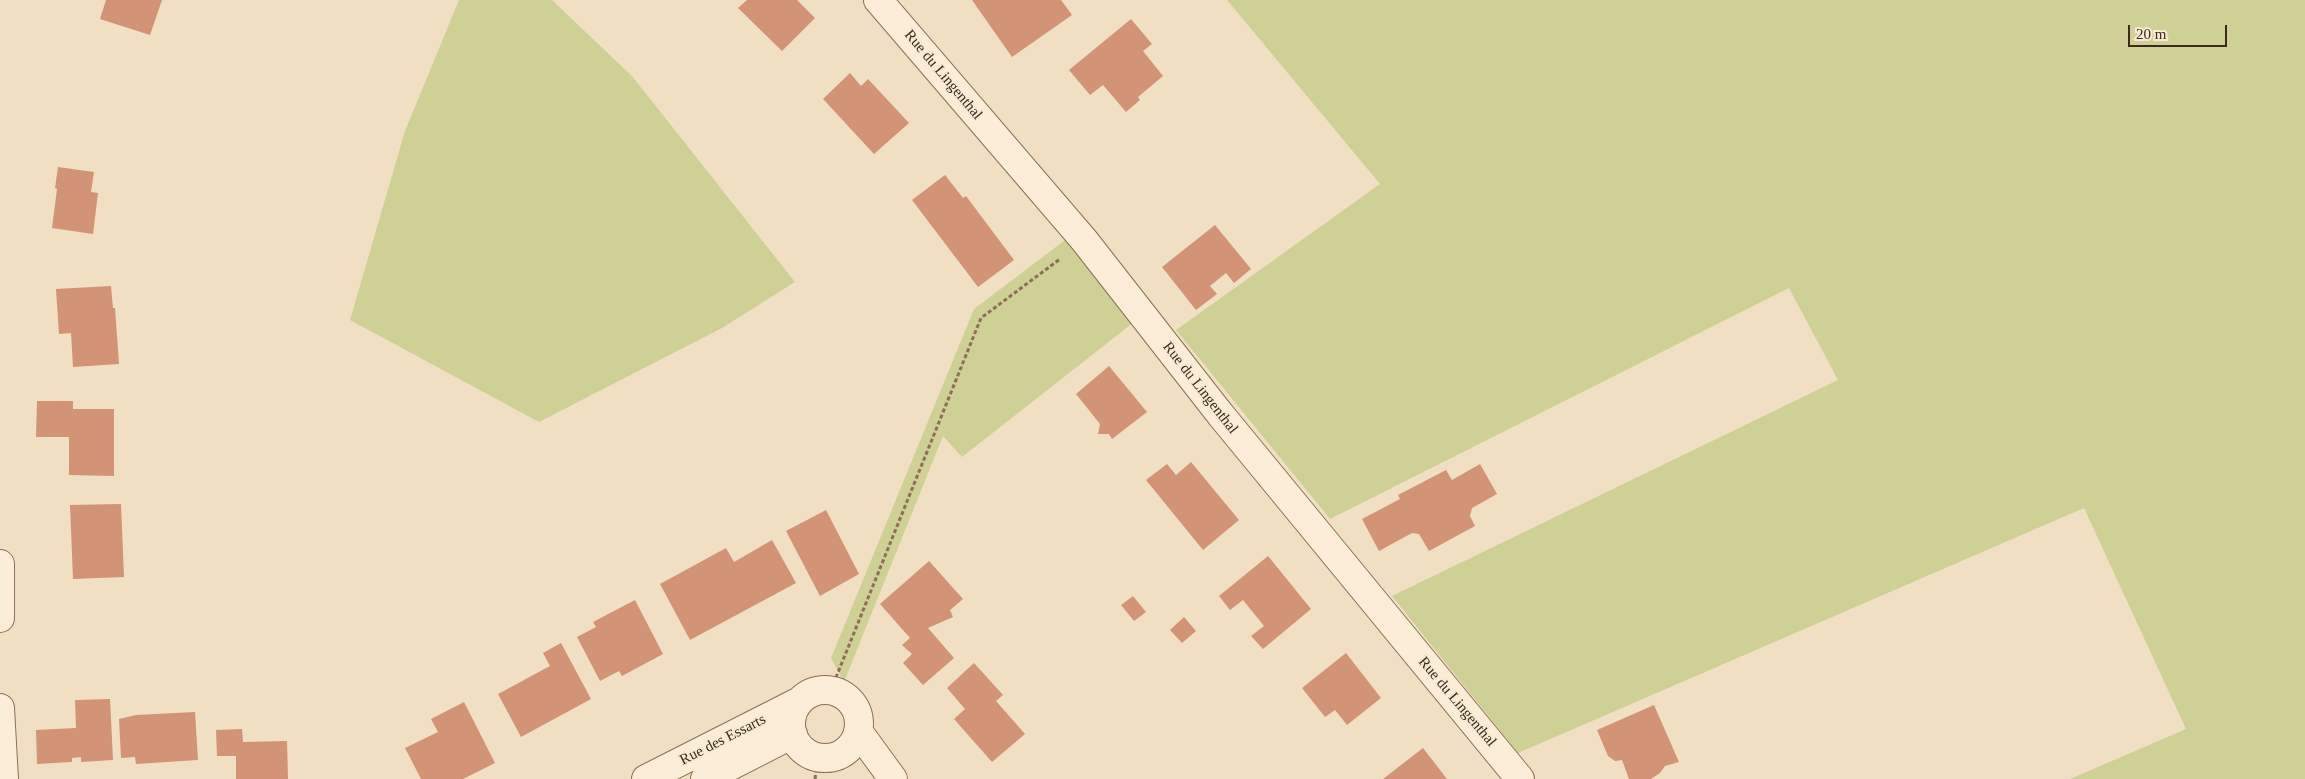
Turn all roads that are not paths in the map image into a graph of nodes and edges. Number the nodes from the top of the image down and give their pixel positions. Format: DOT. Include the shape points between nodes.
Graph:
graph roads {
  1 [pos="878,0"];
  2 [pos="0,564"];
  3 [pos="0,618"];
  4 [pos="800,701"];
  5 [pos="0,708"];
  6 [pos="858,731"];
  7 [pos="793,734"];
  8 [pos="816,768"];
  9 [pos="4,779"];
  10 [pos="646,779"];
  11 [pos="705,779"];
  12 [pos="893,779"];
  13 [pos="1520,779"];
  1 -- 13 [label="street, Rue du Lingenthal" via="1084,240 1220,414"];
  2 -- 3 [label="street"];
  4 -- 6 [label="street, Rue des Essarts" via="820,690 832,690 843,695 857,710"];
  4 -- 7 [label="street, Rue des Essarts" via="791,722"];
  4 -- 10 [label="street, Rue des Essarts"];
  5 -- 9 [label="street"];
  6 -- 8 [label="street" via="848,749 829,757"];
  6 -- 12 [label="street"];
  7 -- 8 [label="street"];
  7 -- 11 [label="street, Rue des Essarts"];
}
